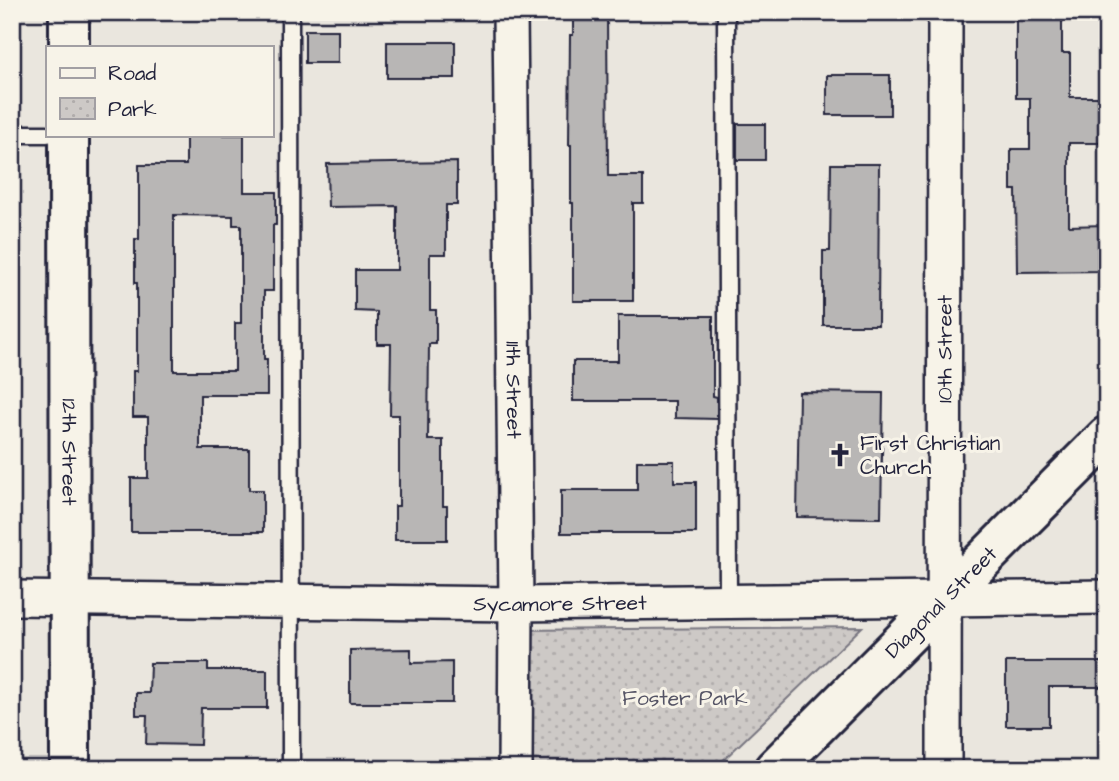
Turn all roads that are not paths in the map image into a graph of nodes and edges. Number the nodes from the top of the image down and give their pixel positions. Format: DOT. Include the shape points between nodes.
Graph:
graph roads {
  1 [pos="69,12"];
  2 [pos="290,12"];
  3 [pos="510,12"];
  4 [pos="726,12"];
  5 [pos="945,12"];
  6 [pos="69,46"];
  7 [pos="12,134"];
  8 [pos="46,134"];
  9 [pos="69,136"];
  10 [pos="1107,436"];
  11 [pos="1107,597"];
  12 [pos="12,598"];
  13 [pos="70,598"];
  14 [pos="944,600"];
  15 [pos="290,601"];
  16 [pos="728,602"];
  17 [pos="516,604"];
  18 [pos="70,769"];
  19 [pos="291,769"];
  20 [pos="515,769"];
  21 [pos="774,769"];
  22 [pos="944,769"];
  1 -- 6 [label="street"];
  2 -- 15 [label="lane"];
  3 -- 17 [label="street, 11th Street"];
  4 -- 16 [label="lane"];
  5 -- 14 [label="street, 10th Street"];
  7 -- 8 [label="lane"];
  9 -- 13 [label="street, 12th Street"];
  10 -- 14 [label="street, Diagonal Street"];
  11 -- 14 [label="street, Sycamore Street"];
  12 -- 13 [label="street, Sycamore Street"];
  13 -- 15 [label="street, Sycamore Street"];
  13 -- 18 [label="street, 12th Street"];
  14 -- 16 [label="street, Sycamore Street"];
  14 -- 21 [label="street, Diagonal Street"];
  14 -- 22 [label="street, 10th Street"];
  15 -- 17 [label="street, Sycamore Street"];
  15 -- 19 [label="lane"];
  16 -- 17 [label="street, Sycamore Street"];
  17 -- 20 [label="street, 11th Street"];
}
